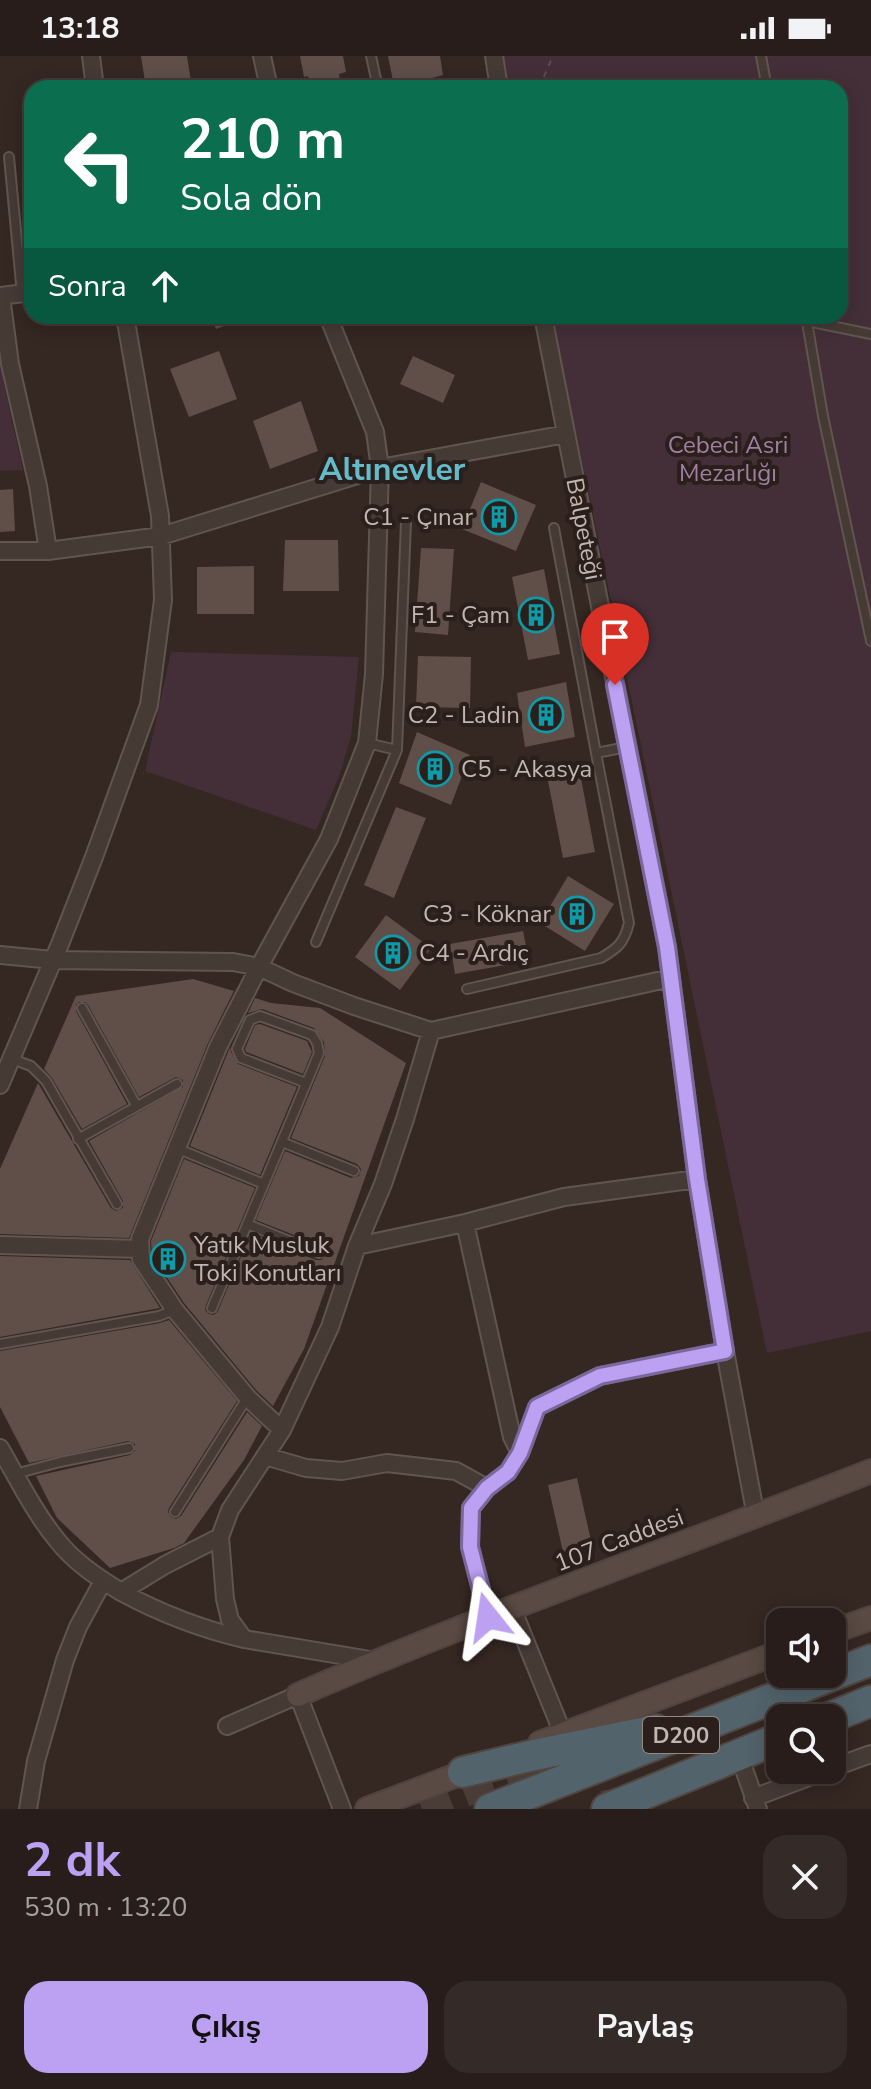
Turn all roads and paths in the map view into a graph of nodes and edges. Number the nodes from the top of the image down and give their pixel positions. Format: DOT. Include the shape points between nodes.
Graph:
graph roads {
  1 [pos="91,56"];
  2 [pos="262,56"];
  3 [pos="371,56"];
  4 [pos="494,56"];
  5 [pos="553,56"];
  6 [pos="761,56"];
  7 [pos="94,80"];
  8 [pos="267,80"];
  9 [pos="376,80"];
  10 [pos="498,80"];
  11 [pos="542,80"];
  12 [pos="766,80"];
  13 [pos="9,157"];
  14 [pos="24,270"];
  15 [pos="24,293"];
  16 [pos="1,296"];
  17 [pos="126,324"];
  18 [pos="331,324"];
  19 [pos="545,324"];
  20 [pos="808,324"];
  21 [pos="831,324"];
  22 [pos="871,334"];
  23 [pos="566,434"];
  24 [pos="380,468"];
  25 [pos="406,522"];
  26 [pos="554,528"];
  27 [pos="161,536"];
  28 [pos="0,551"];
  29 [pos="48,551"];
  30 [pos="871,641"];
  31 [pos="367,743"];
  32 [pos="627,747"];
  33 [pos="397,750"];
  34 [pos="596,753"];
  35 [pos="316,942"];
  36 [pos="0,955"];
  37 [pos="53,960"];
  38 [pos="259,967"];
  39 [pos="671,978"];
  40 [pos="467,989"];
  41 [pos="82,1008"];
  42 [pos="431,1031"];
  43 [pos="11,1059"];
  44 [pos="306,1083"];
  45 [pos="177,1084"];
  46 [pos="0,1085"];
  47 [pos="136,1105"];
  48 [pos="78,1139"];
  49 [pos="282,1142"];
  50 [pos="176,1148"];
  51 [pos="354,1171"];
  52 [pos="697,1179"];
  53 [pos="264,1184"];
  54 [pos="117,1204"];
  55 [pos="465,1223"];
  56 [pos="247,1224"];
  57 [pos="0,1245"];
  58 [pos="357,1246"];
  59 [pos="140,1249"];
  60 [pos="319,1253"];
  61 [pos="212,1308"];
  62 [pos="175,1310"];
  63 [pos="0,1344"];
  64 [pos="725,1351"];
  65 [pos="248,1398"];
  66 [pos="282,1430"];
  67 [pos="129,1448"];
  68 [pos="1,1452"];
  69 [pos="520,1453"];
  70 [pos="265,1456"];
  71 [pos="871,1471"];
  72 [pos="15,1474"];
  73 [pos="487,1488"];
  74 [pos="175,1512"];
  75 [pos="756,1517"];
  76 [pos="220,1537"];
  77 [pos="103,1581"];
  78 [pos="121,1592"];
  79 [pos="512,1608"];
  80 [pos="488,1617"];
  81 [pos="871,1618"];
  82 [pos="846,1627"];
  83 [pos="244,1639"];
  84 [pos="766,1657"];
  85 [pos="871,1660"];
  86 [pos="376,1661"];
  87 [pos="298,1695"];
  88 [pos="871,1701"];
  89 [pos="846,1711"];
  90 [pos="725,1718"];
  91 [pos="227,1726"];
  92 [pos="563,1734"];
  93 [pos="766,1744"];
  94 [pos="871,1754"];
  95 [pos="739,1755"];
  96 [pos="846,1763"];
  97 [pos="705,1769"];
  98 [pos="463,1772"];
  99 [pos="798,1784"];
  100 [pos="756,1804"];
  101 [pos="28,1809"];
  102 [pos="342,1809"];
  103 [pos="367,1809"];
  104 [pos="490,1809"];
  105 [pos="607,1809"];
  106 [pos="658,1809"];
  1 -- 7 [label="street"];
  2 -- 8 [label="street"];
  3 -- 9 [label="lane"];
  4 -- 10 [label="street"];
  5 -- 11 [label="path"];
  6 -- 12 [label="lane"];
  13 -- 14 [label="lane"];
  15 -- 16 [label="street"];
  16 -- 29 [label="street"];
  17 -- 27 [label="street"];
  18 -- 24 [label="street" via="375,432"];
  19 -- 23 [label="street, Balpeteği"];
  20 -- 30 [label="lane"];
  21 -- 22 [label="lane"];
  23 -- 24 [label="street"];
  23 -- 32 [label="street, Balpeteği"];
  24 -- 27 [label="street"];
  24 -- 31 [label="street"];
  25 -- 33 [label="lane"];
  26 -- 34 [label="lane"];
  27 -- 29 [label="street"];
  27 -- 37 [label="street" via="163,600 149,705"];
  28 -- 29 [label="street"];
  31 -- 33 [label="lane"];
  31 -- 38 [label="street" via="329,839"];
  32 -- 34 [label="lane"];
  32 -- 39 [label="street, Balpeteği"];
  33 -- 35 [label="lane"];
  34 -- 40 [label="lane" via="629,923 626,938 601,958"];
  36 -- 37 [label="street"];
  37 -- 38 [label="street" via="233,962"];
  37 -- 43 [label="street"];
  38 -- 42 [label="street"];
  38 -- 50 [label="street"];
  39 -- 42 [label="street"];
  39 -- 52 [label="street, Balpeteği"];
  41 -- 47 [label="lane"];
  42 -- 58 [label="street" via="383,1184"];
  43 -- 46 [label="street"];
  43 -- 48 [label="lane" via="31,1066 46,1081"];
  44 -- 44 [label="lane" via="319,1053 312,1035 260,1016 250,1020 237,1049 241,1058"];
  44 -- 49 [label="lane"];
  45 -- 47 [label="lane"];
  47 -- 48 [label="lane"];
  48 -- 54 [label="lane"];
  49 -- 51 [label="lane"];
  49 -- 53 [label="lane"];
  50 -- 53 [label="lane"];
  50 -- 59 [label="street"];
  52 -- 55 [label="street" via="564,1197"];
  52 -- 64 [label="street, Balpeteği"];
  53 -- 56 [label="lane"];
  55 -- 58 [label="street"];
  55 -- 69 [label="street" via="512,1437"];
  56 -- 60 [label="lane"];
  56 -- 61 [label="lane"];
  57 -- 59 [label="street"];
  58 -- 66 [label="street" via="330,1327"];
  59 -- 62 [label="street" via="141,1259"];
  62 -- 63 [label="lane"];
  62 -- 65 [label="street"];
  64 -- 69 [label="street" via="600,1376 537,1407"];
  64 -- 75 [label="street, Balpeteği"];
  65 -- 66 [label="street"];
  65 -- 74 [label="lane"];
  66 -- 70 [label="street"];
  67 -- 72 [label="lane"];
  68 -- 72 [label="street"];
  69 -- 73 [label="street" via="508,1472"];
  70 -- 73 [label="street" via="342,1471 387,1463 456,1471"];
  70 -- 76 [label="street" via="230,1510"];
  71 -- 75 [label="street, 107 Caddesi"];
  72 -- 77 [label="street" via="57,1541"];
  73 -- 80 [label="street" via="471,1508 470,1547"];
  75 -- 79 [label="street, 107 Caddesi"];
  76 -- 78 [label="street"];
  76 -- 83 [label="street" via="225,1599 230,1620"];
  77 -- 78 [label="street"];
  77 -- 101 [label="street" via="65,1660"];
  78 -- 83 [label="street" via="156,1611"];
  79 -- 80 [label="street, 107 Caddesi"];
  79 -- 92 [label="street"];
  80 -- 86 [label="street, 107 Caddesi"];
  81 -- 82 [label="street"];
  83 -- 86 [label="street"];
  84 -- 92 [label="street"];
  85 -- 90 [label="highway, D200"];
  86 -- 87 [label="street, 107 Caddesi"];
  87 -- 91 [label="street"];
  87 -- 102 [label="street"];
  88 -- 89 [label="highway"];
  90 -- 98 [label="highway"];
  90 -- 104 [label="highway, D200"];
  92 -- 98 [label="street"];
  93 -- 95 [label="highway"];
  94 -- 96 [label="street"];
  95 -- 97 [label="highway"];
  95 -- 100 [label="street"];
  97 -- 105 [label="highway"];
  97 -- 106 [label="highway"];
  98 -- 103 [label="street"];
  99 -- 100 [label="street"];
}
